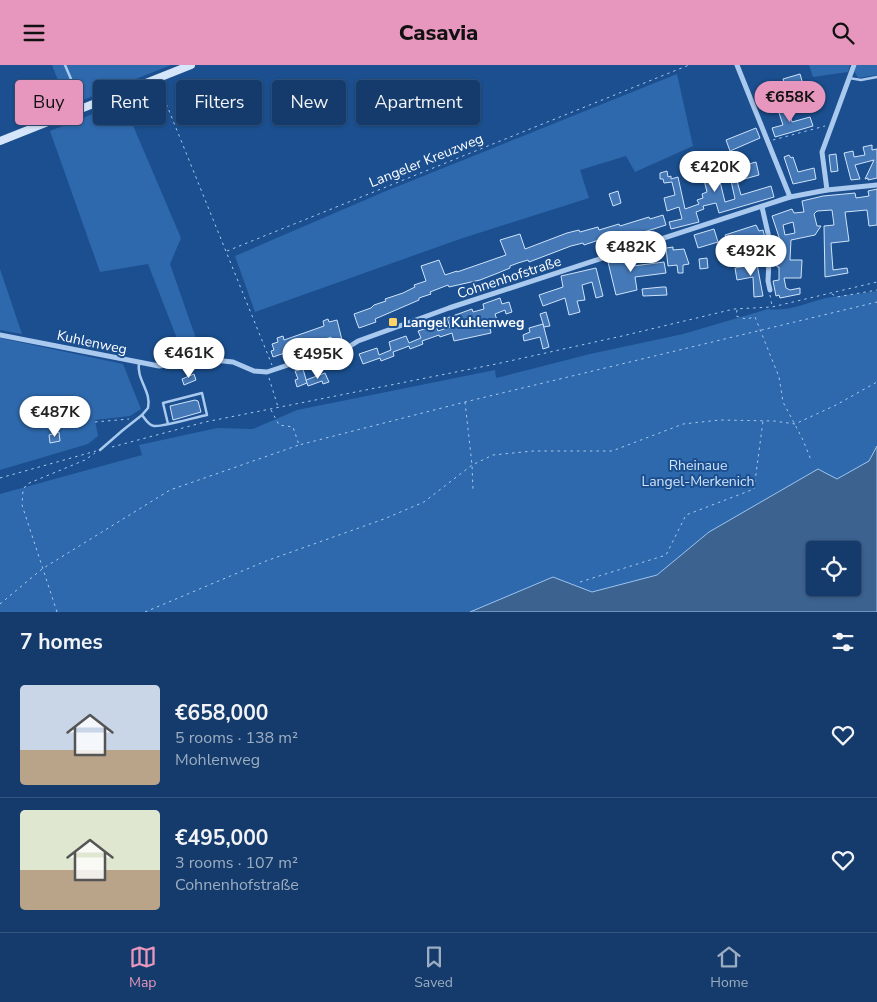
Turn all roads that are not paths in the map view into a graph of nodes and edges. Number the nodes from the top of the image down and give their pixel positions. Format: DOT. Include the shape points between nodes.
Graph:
graph roads {
  1 [pos="65,65"];
  2 [pos="190,65"];
  3 [pos="737,65"];
  4 [pos="854,65"];
  5 [pos="877,77"];
  6 [pos="849,78"];
  7 [pos="84,108"];
  8 [pos="0,141"];
  9 [pos="877,185"];
  10 [pos="826,190"];
  11 [pos="790,197"];
  12 [pos="762,207"];
  13 [pos="770,290"];
  14 [pos="0,335"];
  15 [pos="140,363"];
  16 [pos="267,372"];
  17 [pos="142,415"];
  18 [pos="168,424"];
  19 [pos="100,450"];
  1 -- 7 [label="lane"];
  2 -- 7 [label="street"];
  3 -- 11 [label="street"];
  4 -- 6 [label="street"];
  5 -- 6 [label="lane"];
  6 -- 10 [label="street" via="822,157"];
  7 -- 8 [label="street"];
  9 -- 10 [label="street, Cohnenhofstraße"];
  10 -- 11 [label="street, Cohnenhofstraße"];
  11 -- 12 [label="street, Cohnenhofstraße"];
  12 -- 13 [label="street" via="770,243"];
  12 -- 16 [label="street, Cohnenhofstraße" via="449,307 347,348"];
  14 -- 15 [label="street, Kuhlenweg"];
  15 -- 16 [label="street, Kuhlenweg" via="159,366 187,359 213,360"];
  15 -- 17 [label="lane" via="138,370 149,404"];
  17 -- 18 [label="lane" via="154,427"];
  17 -- 19 [label="lane"];
  18 -- 18 [label="lane" via="163,403 202,393 206,415"];
}
